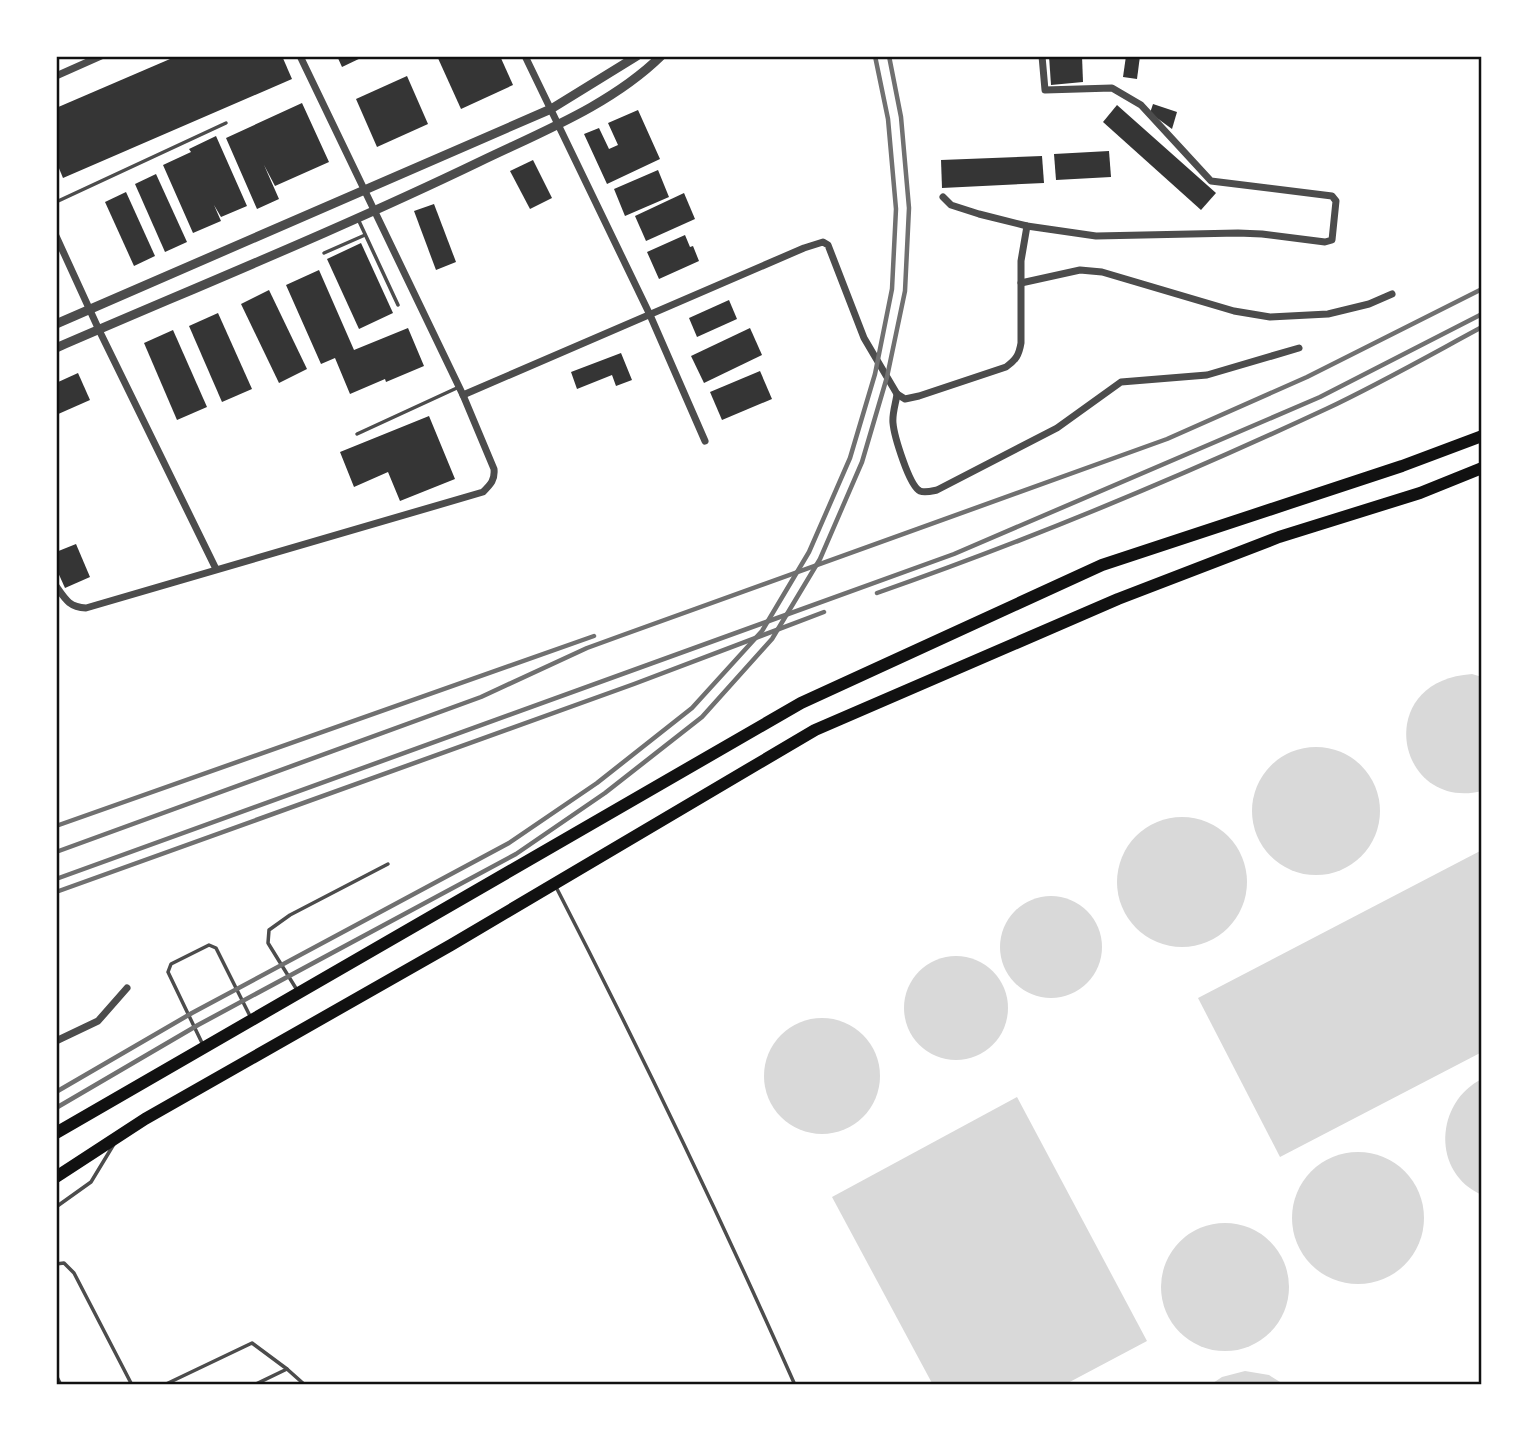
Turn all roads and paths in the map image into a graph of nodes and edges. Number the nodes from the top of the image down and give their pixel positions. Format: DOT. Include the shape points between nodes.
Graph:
graph roads {
  1 [pos="101,56"];
  2 [pos="300,56"];
  3 [pos="525,56"];
  4 [pos="637,56"];
  5 [pos="661,56"];
  6 [pos="1042,56"];
  7 [pos="56,76"];
  8 [pos="551,109"];
  9 [pos="226,123"];
  10 [pos="559,124"];
  11 [pos="363,190"];
  12 [pos="943,197"];
  13 [pos="56,202"];
  14 [pos="374,212"];
  15 [pos="358,219"];
  16 [pos="1027,226"];
  17 [pos="365,235"];
  18 [pos="56,236"];
  19 [pos="324,253"];
  20 [pos="1020,283"];
  21 [pos="1392,295"];
  22 [pos="398,305"];
  23 [pos="89,309"];
  24 [pos="650,315"];
  25 [pos="56,324"];
  26 [pos="99,330"];
  27 [pos="56,348"];
  28 [pos="1299,348"];
  29 [pos="461,391"];
  30 [pos="897,394"];
  31 [pos="357,434"];
  32 [pos="1482,436"];
  33 [pos="705,442"];
  34 [pos="1482,468"];
  35 [pos="216,569"];
  36 [pos="56,586"];
  37 [pos="388,864"];
  38 [pos="554,884"];
  39 [pos="127,988"];
  40 [pos="299,994"];
  41 [pos="252,1021"];
  42 [pos="56,1041"];
  43 [pos="204,1047"];
  44 [pos="56,1133"];
  45 [pos="119,1136"];
  46 [pos="56,1177"];
  47 [pos="56,1207"];
  48 [pos="56,1264"];
  49 [pos="287,1369"];
  50 [pos="56,1375"];
  51 [pos="61,1385"];
  52 [pos="132,1385"];
  53 [pos="164,1385"];
  54 [pos="254,1385"];
  55 [pos="305,1385"];
  56 [pos="795,1385"];
  1 -- 7 [label="street"];
  2 -- 11 [label="street"];
  3 -- 8 [label="street"];
  4 -- 8 [label="street"];
  5 -- 10 [label="street" via="623,88"];
  6 -- 16 [label="street" via="1045,90 1112,88 1141,105 1211,181 1330,195 1336,201 1332,240 1325,243 1238,233 1097,236"];
  8 -- 10 [label="street"];
  8 -- 11 [label="street"];
  9 -- 13 [label="lane"];
  10 -- 14 [label="street"];
  10 -- 24 [label="street"];
  11 -- 14 [label="street"];
  11 -- 23 [label="street"];
  12 -- 16 [label="street" via="962,209"];
  14 -- 15 [label="street"];
  14 -- 29 [label="street"];
  15 -- 17 [label="lane"];
  15 -- 26 [label="street"];
  16 -- 20 [label="street"];
  17 -- 19 [label="lane"];
  17 -- 22 [label="lane"];
  18 -- 23 [label="street"];
  20 -- 21 [label="street" via="1080,270 1101,272 1270,317 1328,314"];
  20 -- 30 [label="street" via="1021,343 1015,360 919,396"];
  23 -- 25 [label="street"];
  23 -- 26 [label="street"];
  24 -- 29 [label="street"];
  24 -- 30 [label="street" via="824,242 864,338"];
  24 -- 33 [label="street"];
  26 -- 27 [label="street"];
  26 -- 35 [label="street"];
  28 -- 30 [label="street" via="1207,375 1121,382 1057,428 927,492 914,486 900,450 893,425"];
  29 -- 31 [label="lane"];
  29 -- 35 [label="street" via="494,469 495,477 483,492"];
  32 -- 40 [label="highway" via="1102,565 801,703"];
  34 -- 38 [label="highway" via="1130,594 815,730"];
  35 -- 36 [label="street" via="86,608 68,604"];
  37 -- 40 [label="lane" via="269,930 268,943"];
  38 -- 45 [label="highway"];
  38 -- 56 [label="lane" via="727,1232"];
  39 -- 42 [label="street" via="98,1021"];
  40 -- 41 [label="highway"];
  41 -- 43 [label="highway"];
  41 -- 43 [label="lane" via="216,948 209,946 171,964 168,972"];
  43 -- 44 [label="highway"];
  45 -- 46 [label="highway"];
  45 -- 47 [label="lane" via="91,1182"];
  48 -- 52 [label="lane" via="64,1263 74,1273"];
  49 -- 53 [label="lane" via="252,1343"];
  49 -- 54 [label="lane"];
  49 -- 55 [label="lane"];
  50 -- 51 [label="lane"];
}
